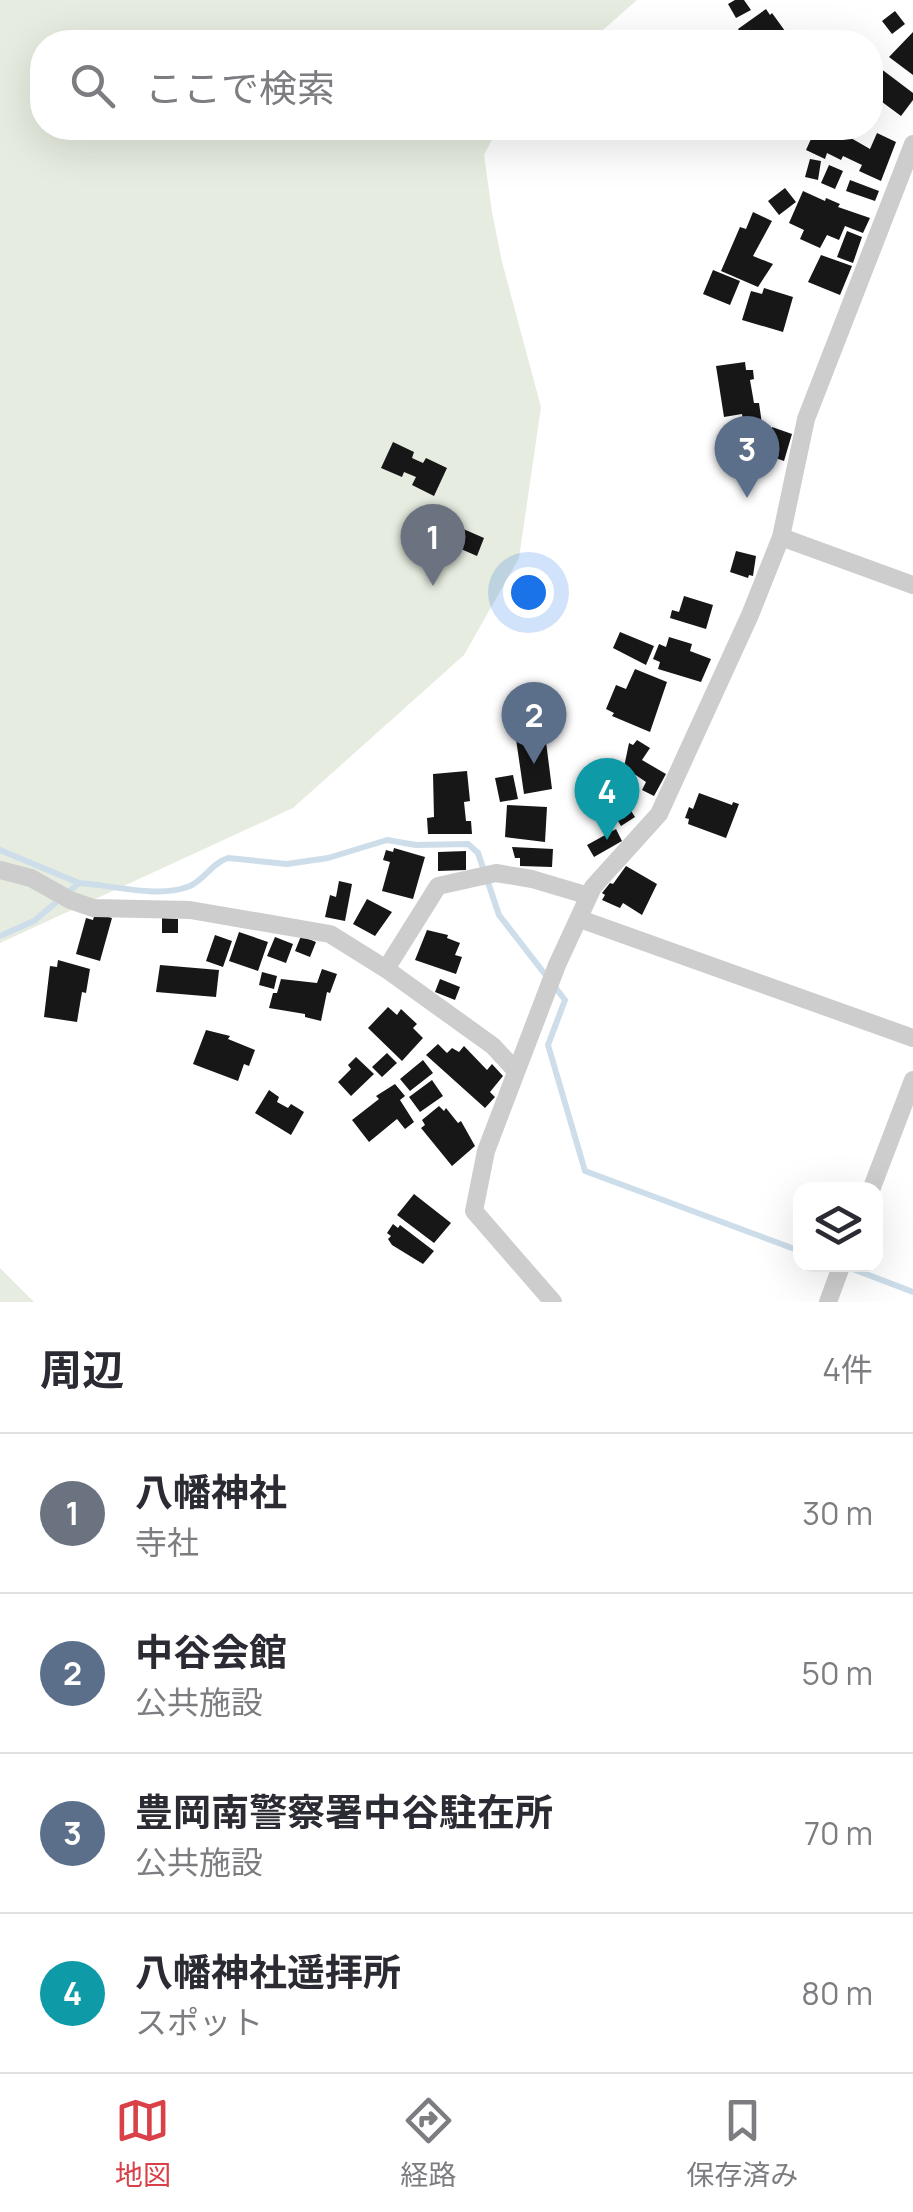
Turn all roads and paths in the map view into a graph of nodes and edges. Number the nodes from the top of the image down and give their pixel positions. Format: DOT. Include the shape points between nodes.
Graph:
graph roads {
  1 [pos="913,146"];
  2 [pos="781,537"];
  3 [pos="913,585"];
  4 [pos="0,870"];
  5 [pos="589,896"];
  6 [pos="580,918"];
  7 [pos="386,968"];
  8 [pos="913,1038"];
  9 [pos="516,1071"];
  10 [pos="913,1080"];
  11 [pos="874,1182"];
  12 [pos="839,1272"];
  13 [pos="553,1302"];
  14 [pos="828,1302"];
  1 -- 2 [label="street" via="806,418"];
  2 -- 3 [label="street"];
  2 -- 5 [label="street" via="659,814"];
  4 -- 7 [label="street" via="94,908 190,910 330,934"];
  5 -- 6 [label="street"];
  5 -- 7 [label="street" via="496,873 438,886"];
  6 -- 8 [label="street"];
  6 -- 9 [label="street"];
  7 -- 9 [label="street"];
  9 -- 13 [label="street" via="486,1150 474,1211"];
  10 -- 11 [label="street"];
  12 -- 14 [label="street"];
}
